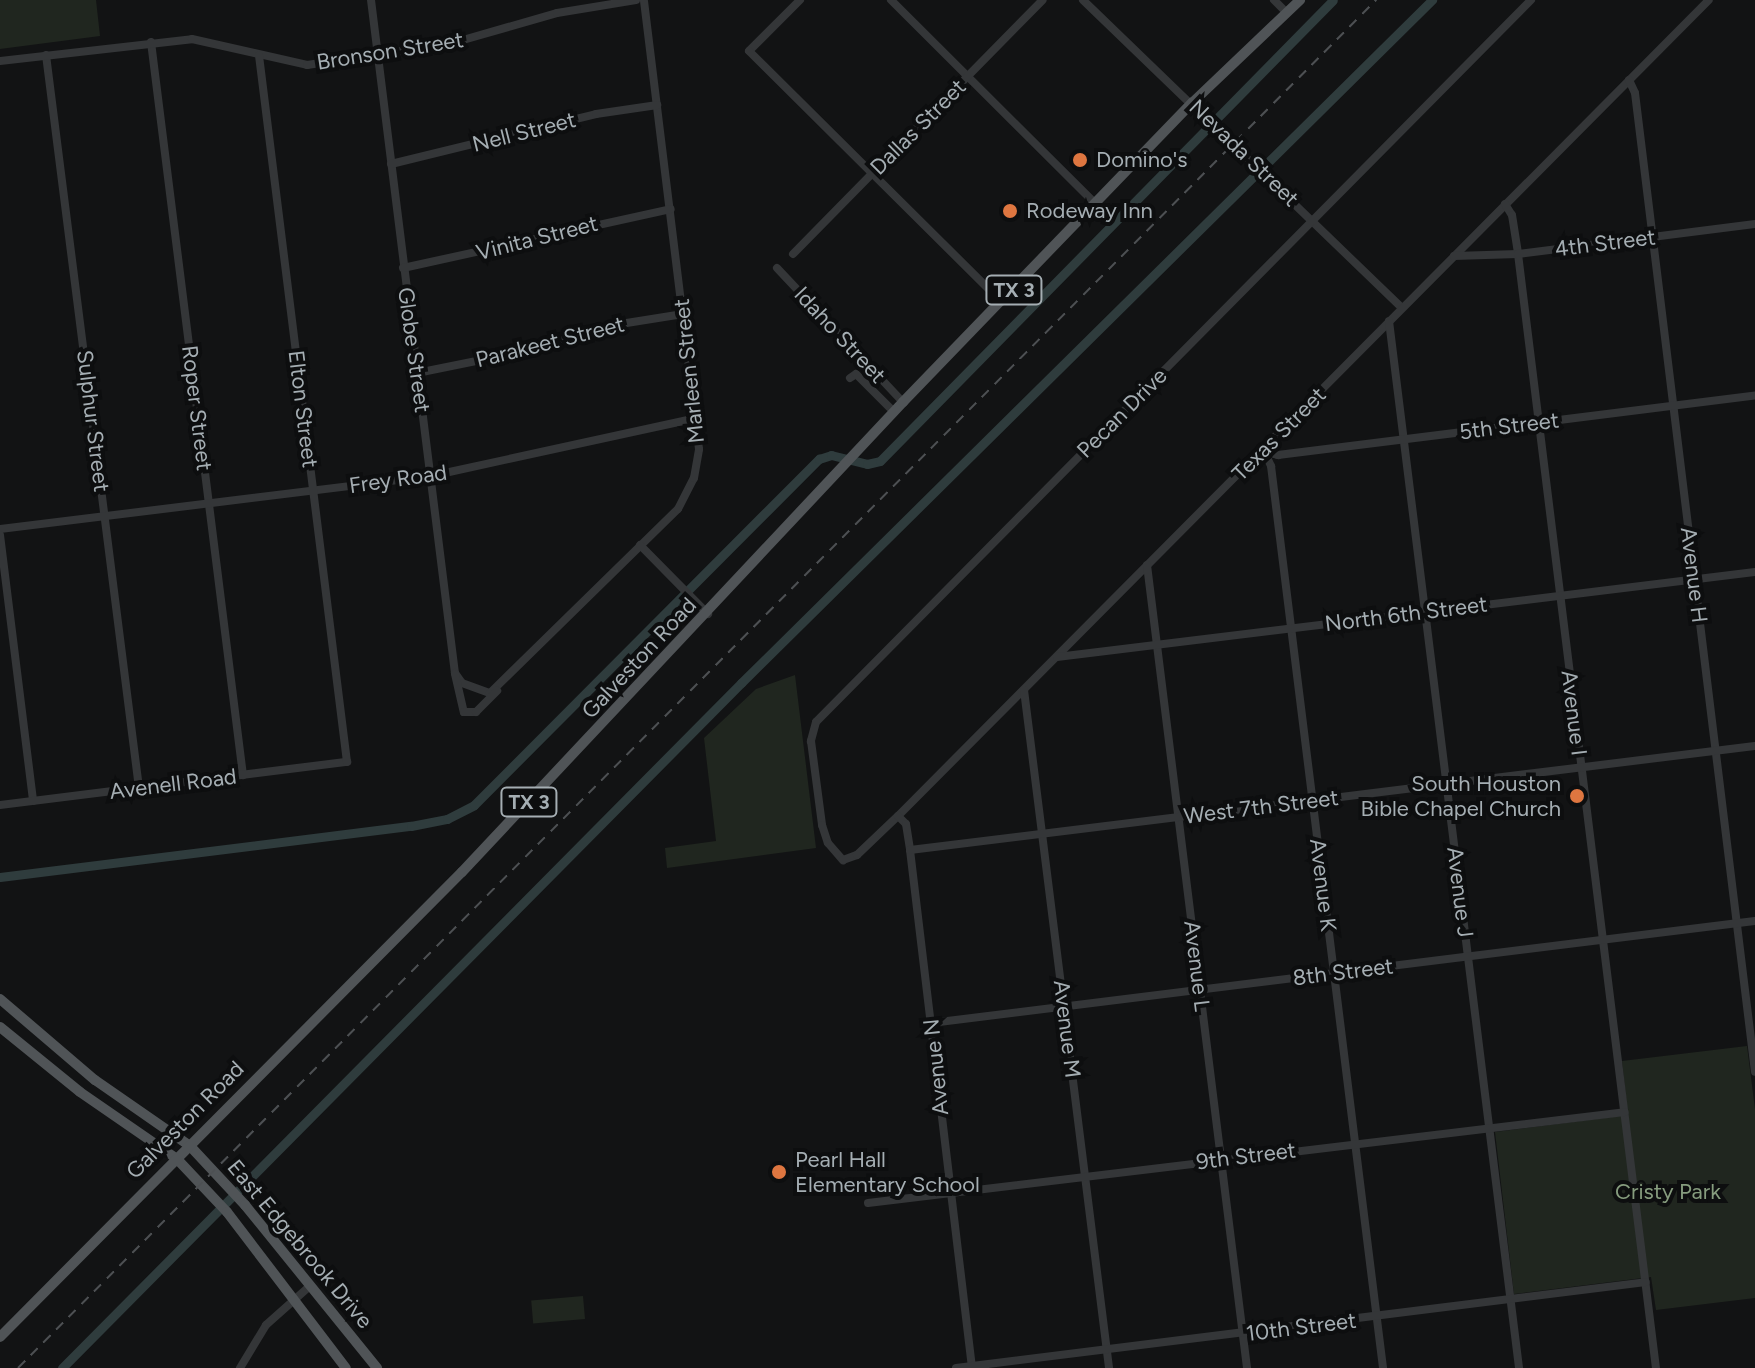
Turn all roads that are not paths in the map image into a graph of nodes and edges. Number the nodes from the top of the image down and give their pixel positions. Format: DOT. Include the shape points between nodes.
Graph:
graph roads {
  1 [pos="371,0"];
  2 [pos="636,0"];
  3 [pos="644,0"];
  4 [pos="800,0"];
  5 [pos="891,0"];
  6 [pos="1043,0"];
  7 [pos="1083,0"];
  8 [pos="1274,0"];
  9 [pos="1300,0"];
  10 [pos="1531,0"];
  11 [pos="1709,0"];
  12 [pos="1287,13"];
  13 [pos="151,42"];
  14 [pos="46,55"];
  15 [pos="259,55"];
  16 [pos="378,57"];
  17 [pos="0,61"];
  18 [pos="968,76"];
  19 [pos="1629,80"];
  20 [pos="1193,102"];
  21 [pos="657,105"];
  22 [pos="391,164"];
  23 [pos="871,174"];
  24 [pos="1505,204"];
  25 [pos="1097,205"];
  26 [pos="671,209"];
  27 [pos="1314,221"];
  28 [pos="1755,224"];
  29 [pos="1651,238"];
  30 [pos="793,254"];
  31 [pos="1518,254"];
  32 [pos="1454,256"];
  33 [pos="403,268"];
  34 [pos="777,268"];
  35 [pos="1002,302"];
  36 [pos="1402,308"];
  37 [pos="683,314"];
  38 [pos="1389,321"];
  39 [pos="417,373"];
  40 [pos="850,378"];
  41 [pos="1755,396"];
  42 [pos="903,402"];
  43 [pos="1672,407"];
  44 [pos="894,412"];
  45 [pos="696,418"];
  46 [pos="1539,423"];
  47 [pos="1404,439"];
  48 [pos="1264,451"];
  49 [pos="431,476"];
  50 [pos="313,491"];
  51 [pos="209,503"];
  52 [pos="105,517"];
  53 [pos="0,532"];
  54 [pos="640,545"];
  55 [pos="1147,565"];
  56 [pos="1755,572"];
  57 [pos="1694,579"];
  58 [pos="1560,596"];
  59 [pos="1426,612"];
  60 [pos="708,614"];
  61 [pos="1291,628"];
  62 [pos="1157,645"];
  63 [pos="1056,657"];
  64 [pos="455,673"];
  65 [pos="503,685"];
  66 [pos="1024,690"];
  67 [pos="1755,746"];
  68 [pos="1717,751"];
  69 [pos="347,762"];
  70 [pos="1581,767"];
  71 [pos="243,775"];
  72 [pos="1447,784"];
  73 [pos="139,788"];
  74 [pos="1312,800"];
  75 [pos="33,801"];
  76 [pos="0,805"];
  77 [pos="898,816"];
  78 [pos="1178,817"];
  79 [pos="1042,833"];
  80 [pos="910,850"];
  81 [pos="843,860"];
  82 [pos="1755,921"];
  83 [pos="1736,923"];
  84 [pos="1602,940"];
  85 [pos="1468,957"];
  86 [pos="1334,974"];
  87 [pos="1200,990"];
  88 [pos="0,999"];
  89 [pos="1064,1007"];
  90 [pos="931,1023"];
  91 [pos="0,1027"];
  92 [pos="73,1061"];
  93 [pos="1755,1072"];
  94 [pos="60,1076"];
  95 [pos="1625,1112"];
  96 [pos="1490,1129"];
  97 [pos="1355,1143"];
  98 [pos="190,1146"];
  99 [pos="177,1159"];
  100 [pos="1221,1159"];
  101 [pos="1085,1176"];
  102 [pos="950,1193"];
  103 [pos="868,1203"];
  104 [pos="1646,1282"];
  105 [pos="310,1286"];
  106 [pos="294,1299"];
  107 [pos="1511,1300"];
  108 [pos="1376,1318"];
  109 [pos="1242,1334"];
  110 [pos="0,1337"];
  111 [pos="1107,1350"];
  112 [pos="972,1367"];
  113 [pos="240,1368"];
  114 [pos="346,1368"];
  115 [pos="377,1368"];
  116 [pos="956,1368"];
  117 [pos="1109,1368"];
  118 [pos="1247,1368"];
  119 [pos="1383,1368"];
  120 [pos="1519,1368"];
  121 [pos="1656,1368"];
  1 -- 16 [label="street, Globe Street"];
  2 -- 16 [label="street, Bronson Street"];
  3 -- 21 [label="street, Marleen Street"];
  4 -- 23 [label="street" via="749,51"];
  5 -- 18 [label="street"];
  6 -- 18 [label="street, Dallas Street"];
  7 -- 20 [label="street, Nevada Street"];
  8 -- 12 [label="street"];
  9 -- 12 [label="main road, Galveston Road / TX 3"];
  10 -- 27 [label="street, Pecan Drive"];
  11 -- 19 [label="street, Texas Street"];
  12 -- 20 [label="main road, Galveston Road / TX 3"];
  13 -- 14 [label="street, Bronson Street"];
  13 -- 15 [label="street, Bronson Street" via="192,39"];
  13 -- 51 [label="street, Roper Street"];
  14 -- 17 [label="street, Bronson Street"];
  14 -- 52 [label="street, Sulphur Street"];
  15 -- 16 [label="street, Bronson Street" via="307,65"];
  15 -- 50 [label="street, Elton Street"];
  16 -- 22 [label="street, Globe Street"];
  18 -- 23 [label="street, Dallas Street"];
  18 -- 25 [label="street"];
  19 -- 24 [label="street, Texas Street"];
  19 -- 29 [label="street, Avenue H"];
  20 -- 25 [label="main road, Galveston Road / TX 3"];
  20 -- 27 [label="street, Nevada Street"];
  21 -- 22 [label="street, Nell Street" via="596,114"];
  21 -- 26 [label="street, Marleen Street"];
  22 -- 33 [label="street, Globe Street"];
  23 -- 30 [label="street, Dallas Street"];
  23 -- 35 [label="street"];
  24 -- 31 [label="street, Avenue I" via="1512,215"];
  24 -- 32 [label="street, Texas Street"];
  25 -- 35 [label="main road, Galveston Road / TX 3"];
  26 -- 33 [label="street, Vinita Street"];
  26 -- 37 [label="street, Marleen Street"];
  27 -- 36 [label="street, Nevada Street"];
  27 -- 81 [label="street, Pecan Drive" via="816,722 811,741 822,825 828,843"];
  28 -- 29 [label="street, 4th Street"];
  29 -- 31 [label="street, 4th Street"];
  29 -- 43 [label="street, Avenue H"];
  31 -- 32 [label="street, 4th Street"];
  31 -- 46 [label="street, Avenue I"];
  32 -- 36 [label="street, Texas Street"];
  33 -- 39 [label="street, Globe Street"];
  34 -- 42 [label="street, Idaho Street"];
  35 -- 42 [label="main road, Galveston Road / TX 3"];
  36 -- 38 [label="street, Texas Street"];
  37 -- 39 [label="street, Parakeet Street" via="614,325"];
  37 -- 45 [label="street, Marleen Street"];
  38 -- 47 [label="street, Avenue J"];
  38 -- 48 [label="street, Texas Street"];
  39 -- 49 [label="street, Globe Street"];
  40 -- 44 [label="street" via="856,374"];
  41 -- 43 [label="street, 5th Street"];
  42 -- 44 [label="main road, Galveston Road / TX 3"];
  43 -- 46 [label="street, 5th Street"];
  43 -- 57 [label="street, Avenue H"];
  44 -- 60 [label="main road, Galveston Road / TX 3"];
  45 -- 49 [label="street, Frey Road"];
  45 -- 54 [label="street, Marleen Street" via="699,449 694,478 678,509"];
  46 -- 47 [label="street, 5th Street"];
  46 -- 58 [label="street, Avenue I"];
  47 -- 48 [label="street, 5th Street" via="1278,455"];
  47 -- 59 [label="street, Avenue J"];
  48 -- 55 [label="street, Texas Street"];
  48 -- 61 [label="street, Avenue K" via="1271,466"];
  49 -- 50 [label="street, Frey Road"];
  49 -- 64 [label="street, Globe Street"];
  50 -- 51 [label="street, Frey Road"];
  50 -- 69 [label="street, Elton Street"];
  51 -- 52 [label="street, Frey Road"];
  51 -- 71 [label="street, Roper Street"];
  52 -- 53 [label="street, Frey Road"];
  52 -- 73 [label="street, Sulphur Street"];
  53 -- 75 [label="street"];
  54 -- 60 [label="street"];
  54 -- 65 [label="street, Marleen Street"];
  55 -- 62 [label="street, Avenue L"];
  55 -- 63 [label="street, Texas Street"];
  56 -- 57 [label="street, North 6th Street"];
  57 -- 58 [label="street, North 6th Street"];
  57 -- 68 [label="street, Avenue H"];
  58 -- 59 [label="street, North 6th Street"];
  58 -- 70 [label="street, Avenue I"];
  59 -- 61 [label="street, North 6th Street"];
  59 -- 72 [label="street, Avenue J"];
  60 -- 98 [label="main road, Galveston Road / TX 3"];
  61 -- 62 [label="street, North 6th Street"];
  61 -- 74 [label="street, Avenue K"];
  62 -- 63 [label="street, North 6th Street"];
  62 -- 78 [label="street, Avenue L"];
  63 -- 66 [label="street, Texas Street"];
  64 -- 65 [label="street" via="475,690 490,693"];
  64 -- 65 [label="street, Globe Street" via="464,712 476,712"];
  66 -- 77 [label="street, Texas Street"];
  66 -- 79 [label="street, Avenue M"];
  67 -- 68 [label="street, West 7th Street"];
  68 -- 70 [label="street, West 7th Street"];
  68 -- 83 [label="street, Avenue H"];
  69 -- 71 [label="street, Avenell Road"];
  70 -- 72 [label="street, West 7th Street"];
  70 -- 84 [label="street, Avenue I"];
  71 -- 73 [label="street, Avenell Road"];
  72 -- 74 [label="street, West 7th Street"];
  72 -- 85 [label="street, Avenue J"];
  73 -- 75 [label="street, Avenell Road"];
  74 -- 78 [label="street, West 7th Street"];
  74 -- 86 [label="street, Avenue K"];
  75 -- 76 [label="street, Avenell Road"];
  77 -- 80 [label="street, Avenue N" via="906,824"];
  77 -- 81 [label="street, Texas Street" via="857,855"];
  78 -- 79 [label="street, West 7th Street"];
  78 -- 87 [label="street, Avenue L"];
  79 -- 80 [label="street, West 7th Street"];
  79 -- 89 [label="street, Avenue M"];
  80 -- 90 [label="street, Avenue N"];
  82 -- 83 [label="street, 8th Street"];
  83 -- 84 [label="street, 8th Street"];
  83 -- 93 [label="street, Avenue H"];
  84 -- 85 [label="street, 8th Street"];
  84 -- 95 [label="street, Avenue I"];
  85 -- 86 [label="street, 8th Street"];
  85 -- 96 [label="street, Avenue J"];
  86 -- 87 [label="street, 8th Street"];
  86 -- 97 [label="street, Avenue K"];
  87 -- 89 [label="street, 8th Street"];
  87 -- 100 [label="street, Avenue L"];
  88 -- 92 [label="main road, East Edgebrook Drive"];
  89 -- 90 [label="street, 8th Street"];
  89 -- 101 [label="street, Avenue M"];
  90 -- 102 [label="street, Avenue N"];
  91 -- 94 [label="main road, East Edgebrook Drive"];
  92 -- 94 [label="main road"];
  92 -- 98 [label="main road, East Edgebrook Drive"];
  94 -- 99 [label="main road, East Edgebrook Drive"];
  95 -- 96 [label="street, 9th Street"];
  95 -- 104 [label="street, Avenue I"];
  96 -- 97 [label="street, 9th Street"];
  96 -- 107 [label="street, Avenue J"];
  97 -- 100 [label="street, 9th Street"];
  97 -- 108 [label="street, Avenue K"];
  98 -- 99 [label="main road, Galveston Road / TX 3"];
  98 -- 105 [label="main road, East Edgebrook Drive" via="230,1186"];
  99 -- 106 [label="main road, East Edgebrook Drive" via="227,1212"];
  99 -- 110 [label="main road, Galveston Road / TX 3"];
  100 -- 101 [label="street, 9th Street"];
  100 -- 109 [label="street, Avenue L"];
  101 -- 102 [label="street, 9th Street"];
  101 -- 111 [label="street, Avenue M"];
  102 -- 103 [label="street, 9th Street"];
  102 -- 112 [label="street, Avenue N"];
  104 -- 107 [label="street, 10th Street"];
  104 -- 121 [label="street, Avenue I"];
  105 -- 106 [label="street"];
  105 -- 115 [label="main road, East Edgebrook Drive"];
  106 -- 113 [label="street" via="266,1325"];
  106 -- 114 [label="main road, East Edgebrook Drive"];
  107 -- 108 [label="street, 10th Street"];
  107 -- 120 [label="street, Avenue J"];
  108 -- 109 [label="street, 10th Street"];
  108 -- 119 [label="street, Avenue K"];
  109 -- 111 [label="street, 10th Street"];
  109 -- 118 [label="street, Avenue L"];
  111 -- 112 [label="street, 10th Street"];
  111 -- 117 [label="street, Avenue M"];
  112 -- 116 [label="street, 10th Street"];
}
